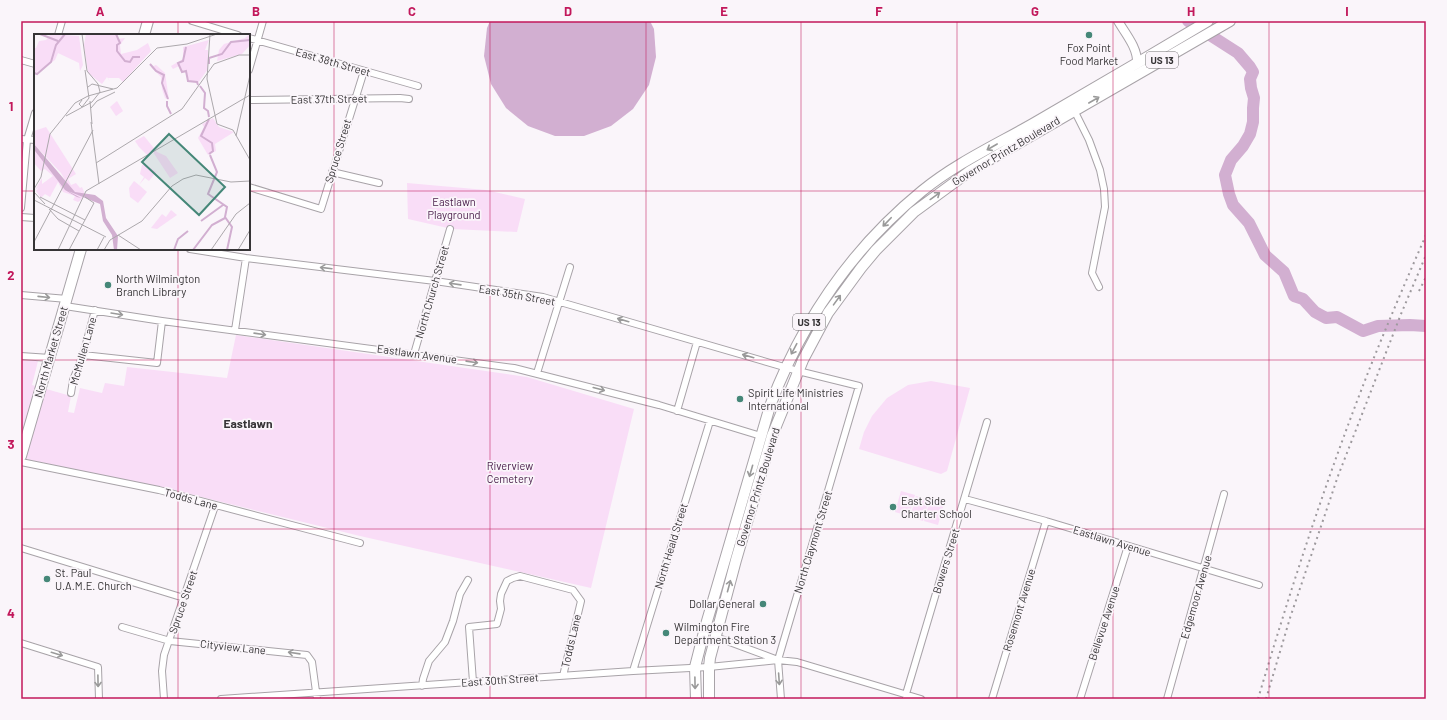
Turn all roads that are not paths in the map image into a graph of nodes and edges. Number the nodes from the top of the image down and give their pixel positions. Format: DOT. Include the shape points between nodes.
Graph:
graph roads {
  1 [pos="62,21"];
  2 [pos="148,21"];
  3 [pos="192,21"];
  4 [pos="263,21"];
  5 [pos="1118,21"];
  6 [pos="1230,21"];
  7 [pos="1207,22"];
  8 [pos="58,34"];
  9 [pos="144,34"];
  10 [pos="235,34"];
  11 [pos="250,38"];
  12 [pos="257,41"];
  13 [pos="21,60"];
  14 [pos="1137,63"];
  15 [pos="34,64"];
  16 [pos="250,66"];
  17 [pos="364,71"];
  18 [pos="1123,83"];
  19 [pos="418,86"];
  20 [pos="354,99"];
  21 [pos="409,99"];
  22 [pos="250,100"];
  23 [pos="1072,107"];
  24 [pos="34,115"];
  25 [pos="24,140"];
  26 [pos="332,172"];
  27 [pos="379,183"];
  28 [pos="250,187"];
  29 [pos="21,208"];
  30 [pos="21,217"];
  31 [pos="34,218"];
  32 [pos="450,230"];
  33 [pos="82,250"];
  34 [pos="200,250"];
  35 [pos="246,258"];
  36 [pos="570,267"];
  37 [pos="434,281"];
  38 [pos="1099,287"];
  39 [pos="21,295"];
  40 [pos="66,302"];
  41 [pos="559,302"];
  42 [pos="95,310"];
  43 [pos="162,321"];
  44 [pos="235,330"];
  45 [pos="697,342"];
  46 [pos="414,354"];
  47 [pos="83,355"];
  48 [pos="21,356"];
  49 [pos="50,358"];
  50 [pos="786,367"];
  51 [pos="798,371"];
  52 [pos="537,373"];
  53 [pos="859,386"];
  54 [pos="71,393"];
  55 [pos="677,410"];
  56 [pos="710,421"];
  57 [pos="987,422"];
  58 [pos="767,436"];
  59 [pos="21,456"];
  60 [pos="21,462"];
  61 [pos="1224,494"];
  62 [pos="965,499"];
  63 [pos="216,506"];
  64 [pos="1046,521"];
  65 [pos="360,543"];
  66 [pos="1128,546"];
  67 [pos="21,548"];
  68 [pos="1204,569"];
  69 [pos="468,580"];
  70 [pos="1259,585"];
  71 [pos="184,598"];
  72 [pos="122,627"];
  73 [pos="716,637"];
  74 [pos="170,641"];
  75 [pos="21,643"];
  76 [pos="778,660"];
  77 [pos="695,667"];
  78 [pos="709,667"];
  79 [pos="633,671"];
  80 [pos="563,676"];
  81 [pos="473,682"];
  82 [pos="422,686"];
  83 [pos="317,696"];
  84 [pos="906,697"];
  85 [pos="99,699"];
  86 [pos="164,699"];
  87 [pos="221,699"];
  88 [pos="696,699"];
  89 [pos="709,699"];
  90 [pos="781,699"];
  91 [pos="921,699"];
  92 [pos="992,699"];
  93 [pos="1080,699"];
  94 [pos="1167,699"];
  1 -- 8 [label="street"];
  2 -- 9 [label="main road"];
  3 -- 10 [label="street"];
  4 -- 12 [label="street"];
  5 -- 14 [label="street" via="1134,50"];
  6 -- 18 [label="main road, Governor Printz Boulevard / US 13"];
  7 -- 14 [label="main road, US 13"];
  11 -- 12 [label="street, East 38th Street"];
  12 -- 16 [label="street"];
  12 -- 17 [label="street, East 38th Street"];
  13 -- 15 [label="street"];
  14 -- 18 [label="main road"];
  14 -- 23 [label="main road, US 13" via="1087,93"];
  17 -- 19 [label="street, East 38th Street"];
  17 -- 20 [label="street, Spruce Street"];
  23 -- 18 [label="main road, Governor Printz Boulevard / US 13, one-way"];
  20 -- 21 [label="street, East 37th Street"];
  20 -- 22 [label="street, East 37th Street"];
  20 -- 26 [label="street, Spruce Street"];
  23 -- 38 [label="street" via="1089,140 1104,189 1105,207 1092,273"];
  23 -- 50 [label="main road, US 13, one-way" via="954,168 893,216 837,280 809,323"];
  51 -- 23 [label="main road, Governor Printz Boulevard / US 13, one-way" via="824,320 846,288 876,250 914,212 970,170"];
  24 -- 25 [label="street"];
  25 -- 29 [label="street"];
  26 -- 27 [label="street"];
  26 -- 28 [label="street, Spruce Street" via="321,209"];
  30 -- 31 [label="street"];
  32 -- 37 [label="street, North Church Street"];
  33 -- 40 [label="main road, North Market Street"];
  34 -- 35 [label="street, East 35th Street"];
  37 -- 35 [label="street, East 35th Street, one-way"];
  35 -- 44 [label="street"];
  36 -- 41 [label="street"];
  41 -- 37 [label="street, East 35th Street, one-way" via="532,295"];
  37 -- 46 [label="street, North Church Street"];
  39 -- 40 [label="street, Eastlawn Avenue, one-way"];
  40 -- 42 [label="street, Eastlawn Avenue"];
  40 -- 49 [label="main road, North Market Street"];
  45 -- 41 [label="street, East 35th Street, one-way"];
  41 -- 52 [label="street"];
  42 -- 43 [label="street, Eastlawn Avenue, one-way"];
  42 -- 47 [label="street, McMullen Lane"];
  43 -- 44 [label="street, Eastlawn Avenue"];
  43 -- 47 [label="street" via="157,363"];
  44 -- 46 [label="street, Eastlawn Avenue, one-way"];
  50 -- 45 [label="street, East 35th Street, one-way"];
  45 -- 55 [label="street"];
  46 -- 52 [label="street, Eastlawn Avenue, one-way"];
  47 -- 54 [label="street, McMullen Lane" via="73,380"];
  48 -- 49 [label="street"];
  49 -- 59 [label="main road, North Market Street"];
  50 -- 51 [label="street, East 35th Street"];
  50 -- 58 [label="main road" via="788,379"];
  51 -- 53 [label="street, East 35th Street"];
  51 -- 58 [label="main road, Governor Printz Boulevard / US 13"];
  52 -- 55 [label="street, Eastlawn Avenue, one-way"];
  53 -- 76 [label="street, North Claymont Street"];
  55 -- 56 [label="street, Eastlawn Avenue"];
  56 -- 58 [label="street, Eastlawn Avenue"];
  56 -- 79 [label="street, North Heald Street"];
  57 -- 62 [label="street, Bowers Street"];
  73 -- 58 [label="main road, Governor Printz Boulevard / US 13, one-way"];
  58 -- 77 [label="main road, US 13, one-way" via="705,628"];
  60 -- 63 [label="street, Todds Lane" via="159,490"];
  61 -- 68 [label="street, Edgemoor Avenue"];
  62 -- 64 [label="street, Eastlawn Avenue"];
  62 -- 84 [label="street, Bowers Street"];
  63 -- 65 [label="street, Todds Lane"];
  63 -- 71 [label="street, Spruce Street"];
  64 -- 66 [label="street, Eastlawn Avenue"];
  64 -- 92 [label="street, Rosemont Avenue"];
  66 -- 68 [label="street, Eastlawn Avenue"];
  66 -- 93 [label="street, Bellevue Avenue"];
  67 -- 71 [label="street"];
  68 -- 70 [label="street, Eastlawn Avenue"];
  68 -- 94 [label="street, Edgemoor Avenue"];
  69 -- 82 [label="street" via="460,594 446,642 429,661"];
  71 -- 74 [label="street, Spruce Street"];
  72 -- 74 [label="street, Cityview Lane"];
  73 -- 76 [label="street"];
  73 -- 78 [label="main road, Governor Printz Boulevard / US 13"];
  83 -- 74 [label="street, Cityview Lane, one-way" via="312,662 307,655"];
  74 -- 86 [label="street, Spruce Street" via="164,655 162,671"];
  75 -- 85 [label="street, one-way" via="98,667"];
  76 -- 78 [label="street, East 30th Street"];
  76 -- 84 [label="street" via="797,662"];
  76 -- 90 [label="street, North Claymont Street, one-way"];
  77 -- 78 [label="street, East 30th Street"];
  77 -- 79 [label="street, East 30th Street"];
  77 -- 88 [label="main road, US 13, one-way"];
  78 -- 89 [label="main road, US 13"];
  79 -- 80 [label="street, East 30th Street"];
  80 -- 81 [label="street, East 30th Street"];
  80 -- 81 [label="street, Todds Lane" via="581,601 573,590 520,576 509,579 504,586 497,624 469,627"];
  81 -- 82 [label="street, East 30th Street"];
  82 -- 83 [label="street, East 30th Street"];
  83 -- 87 [label="street, East 30th Street"];
  84 -- 91 [label="street"];
}
